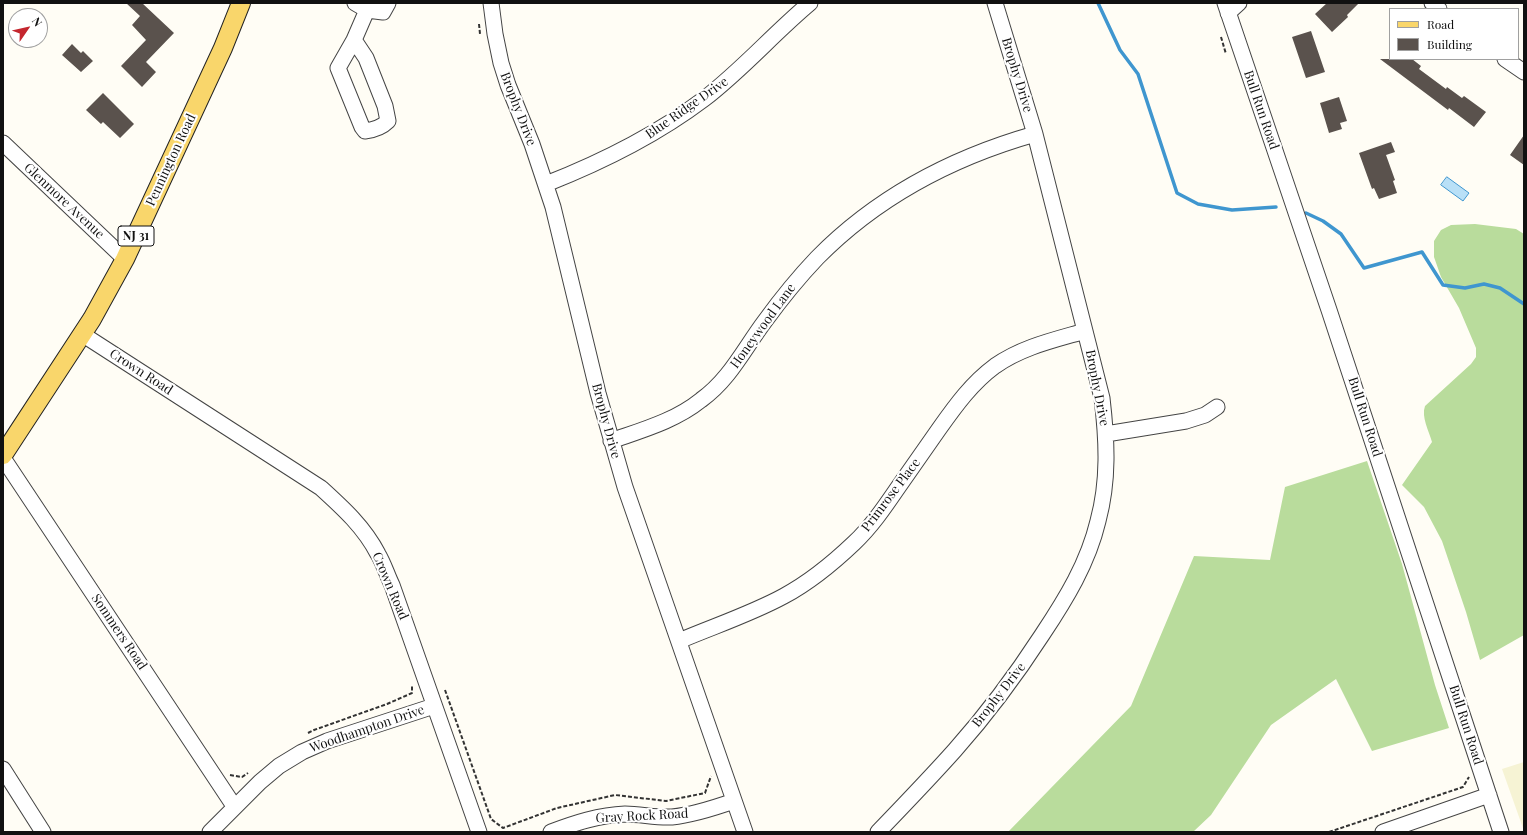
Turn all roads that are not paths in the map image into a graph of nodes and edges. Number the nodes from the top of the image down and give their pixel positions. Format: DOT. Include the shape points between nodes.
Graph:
graph roads {
  1 [pos="241,3"];
  2 [pos="388,3"];
  3 [pos="491,3"];
  4 [pos="810,3"];
  5 [pos="995,3"];
  6 [pos="1239,3"];
  7 [pos="361,6"];
  8 [pos="1227,8"];
  9 [pos="354,40"];
  10 [pos="1506,60"];
  11 [pos="1524,72"];
  12 [pos="1035,134"];
  13 [pos="3,143"];
  14 [pos="546,184"];
  15 [pos="125,259"];
  16 [pos="1085,331"];
  17 [pos="82,334"];
  18 [pos="1217,407"];
  19 [pos="1106,434"];
  20 [pos="611,441"];
  21 [pos="3,456"];
  22 [pos="678,641"];
  23 [pos="434,706"];
  24 [pos="3,769"];
  25 [pos="1489,795"];
  26 [pos="734,801"];
  27 [pos="234,806"];
  28 [pos="43,832"];
  29 [pos="210,832"];
  30 [pos="479,832"];
  31 [pos="551,832"];
  32 [pos="745,832"];
  33 [pos="878,832"];
  34 [pos="1383,832"];
  35 [pos="1501,832"];
  1 -- 15 [label="main road, Pennington Road / NJ 31" via="223,48"];
  2 -- 7 [label="street" via="383,12"];
  3 -- 14 [label="street, Brophy Drive" via="501,63"];
  4 -- 14 [label="street, Blue Ridge Drive" via="704,99 664,127 623,151"];
  5 -- 12 [label="street, Brophy Drive"];
  6 -- 8 [label="street"];
  7 -- 9 [label="street"];
  8 -- 25 [label="street, Bull Run Road" via="1330,310"];
  9 -- 9 [label="street" via="338,68 362,127 365,131 374,130 384,126 388,121 385,106 366,58"];
  10 -- 11 [label="street"];
  12 -- 16 [label="street, Brophy Drive"];
  12 -- 20 [label="street, Honeywood Lane" via="978,152 947,166 910,186 876,209 843,235 790,288 736,365 702,400 665,422"];
  13 -- 15 [label="street, Glenmore Avenue"];
  14 -- 20 [label="street, Brophy Drive"];
  15 -- 17 [label="main road, Pennington Road / NJ 31"];
  16 -- 19 [label="street, Brophy Drive" via="1102,398"];
  16 -- 22 [label="street, Primrose Place" via="1016,354 978,380 960,399 878,517 856,542 814,577 762,607"];
  17 -- 21 [label="main road, Pennington Road / NJ 31"];
  17 -- 23 [label="street, Crown Road" via="321,488 347,511 362,528 378,554 392,585"];
  18 -- 19 [label="street" via="1205,415 1186,421"];
  19 -- 33 [label="street, Brophy Drive" via="1105,477 1098,522 1090,550 1078,577 1026,659 990,708 955,750"];
  20 -- 22 [label="street, Brophy Drive"];
  21 -- 27 [label="street, Sommers Road"];
  22 -- 26 [label="street, Brophy Drive"];
  23 -- 27 [label="street, Woodhampton Drive" via="327,741 302,752 279,766"];
  23 -- 30 [label="street, Crown Road"];
  24 -- 28 [label="street"];
  25 -- 34 [label="street"];
  25 -- 35 [label="street, Bull Run Road"];
  26 -- 31 [label="street, Gray Rock Road" via="689,815 602,816"];
  26 -- 32 [label="street, Brophy Drive"];
  27 -- 29 [label="street, Woodhampton Drive"];
}
